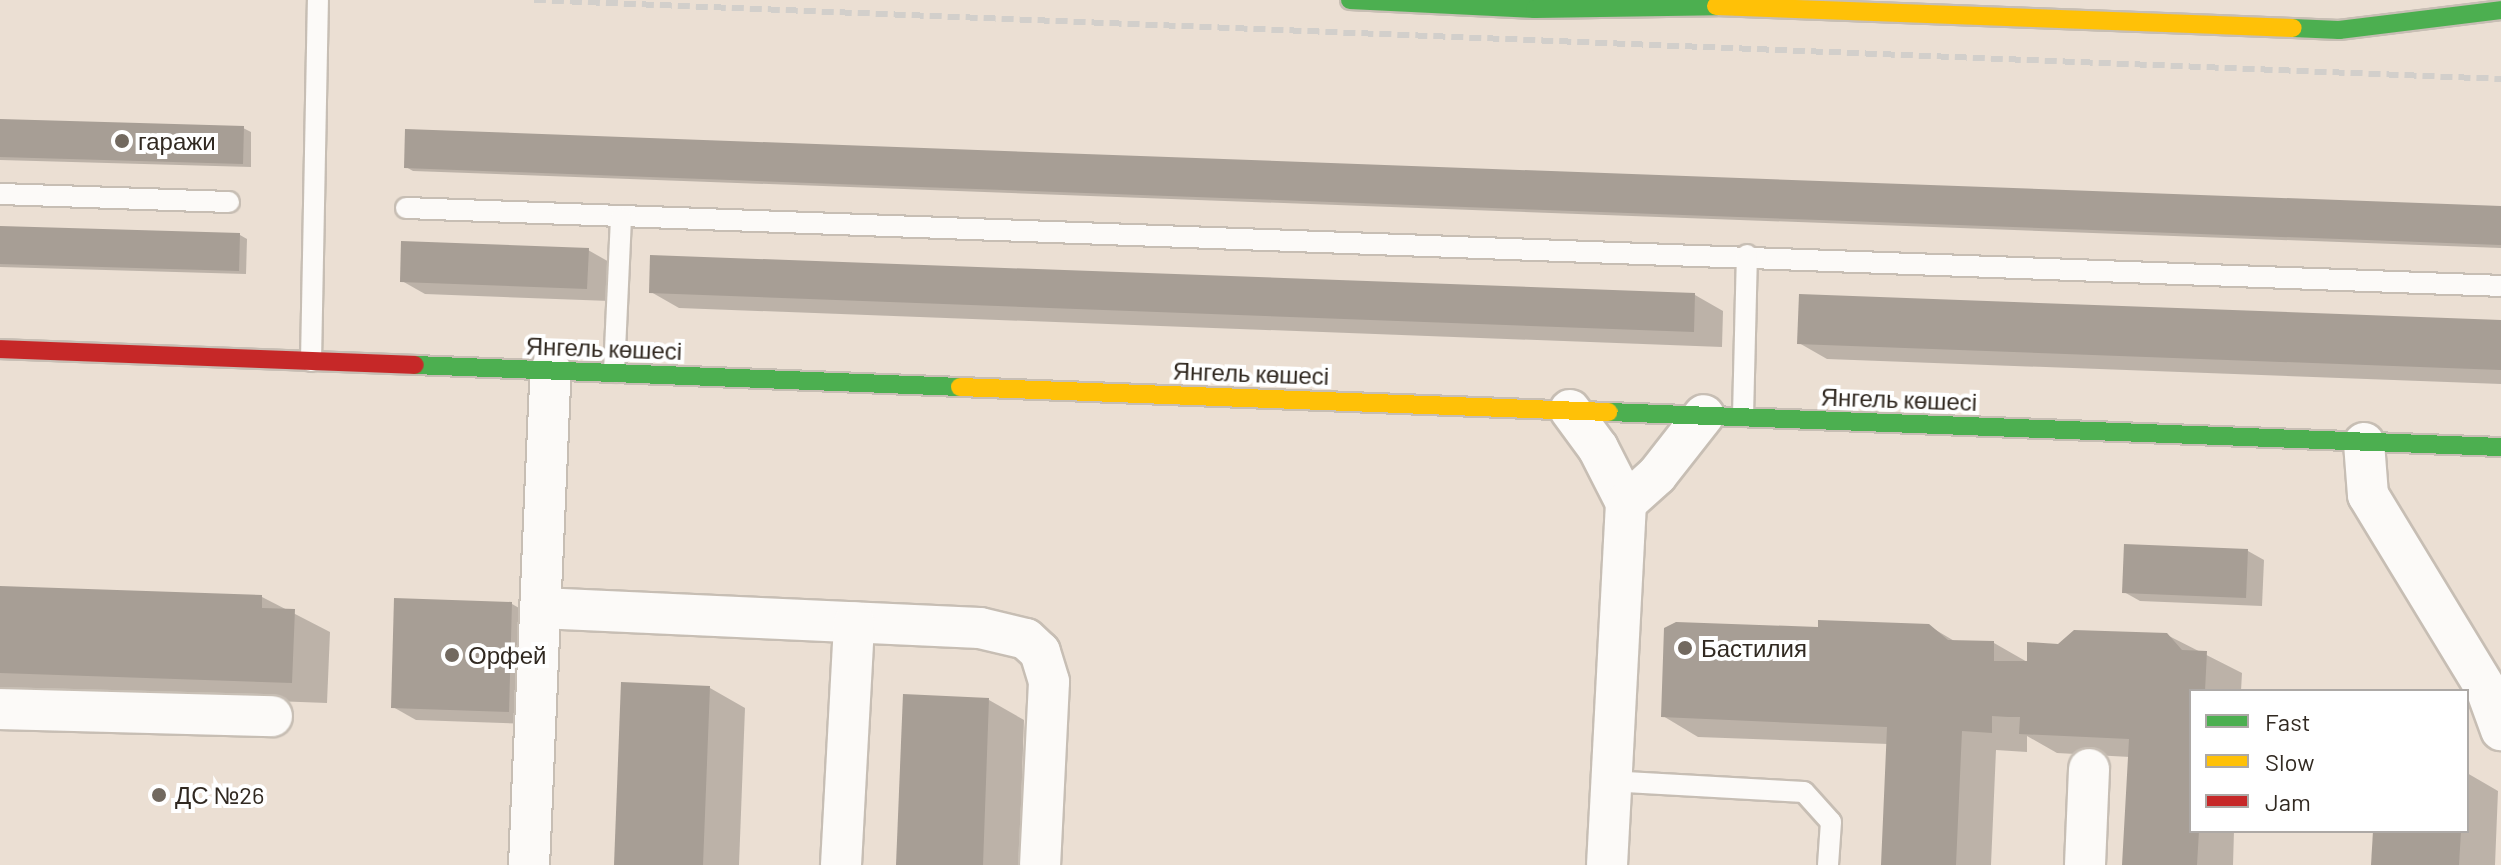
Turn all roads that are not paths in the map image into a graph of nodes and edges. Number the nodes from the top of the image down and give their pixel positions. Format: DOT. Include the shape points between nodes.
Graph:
graph roads {
  1 [pos="318,0"];
  2 [pos="1350,0"];
  3 [pos="1762,3"];
  4 [pos="2501,10"];
  5 [pos="0,194"];
  6 [pos="229,202"];
  7 [pos="406,208"];
  8 [pos="621,218"];
  9 [pos="1747,255"];
  10 [pos="2501,286"];
  11 [pos="0,349"];
  12 [pos="311,361"];
  13 [pos="551,370"];
  14 [pos="614,372"];
  15 [pos="1570,410"];
  16 [pos="1704,415"];
  17 [pos="1743,416"];
  18 [pos="2364,443"];
  19 [pos="2501,447"];
  20 [pos="1626,503"];
  21 [pos="540,608"];
  22 [pos="854,622"];
  23 [pos="0,709"];
  24 [pos="272,716"];
  25 [pos="2501,730"];
  26 [pos="2089,769"];
  27 [pos="1608,781"];
  28 [pos="529,865"];
  29 [pos="841,865"];
  30 [pos="1040,865"];
  31 [pos="1607,865"];
  32 [pos="1828,865"];
  33 [pos="2085,865"];
  1 -- 12 [label="lane"];
  2 -- 3 [label="street" via="1535,9"];
  3 -- 4 [label="street" via="2339,30"];
  5 -- 6 [label="lane"];
  7 -- 8 [label="lane"];
  8 -- 9 [label="lane"];
  8 -- 14 [label="lane"];
  9 -- 10 [label="lane"];
  9 -- 17 [label="lane"];
  11 -- 12 [label="street, Янгель көшесі"];
  12 -- 13 [label="street, Янгель көшесі"];
  13 -- 14 [label="street, Янгель көшесі"];
  13 -- 21 [label="street"];
  14 -- 15 [label="street, Янгель көшесі"];
  15 -- 16 [label="street, Янгель көшесі"];
  15 -- 20 [label="street" via="1598,448"];
  16 -- 17 [label="street, Янгель көшесі"];
  16 -- 20 [label="street" via="1657,475"];
  17 -- 18 [label="street, Янгель көшесі"];
  18 -- 19 [label="street, Янгель көшесі"];
  18 -- 25 [label="street" via="2368,495 2486,689"];
  20 -- 27 [label="street"];
  21 -- 22 [label="street"];
  21 -- 28 [label="street"];
  22 -- 29 [label="street"];
  22 -- 30 [label="street" via="1008,631 1040,652 1049,682"];
  23 -- 24 [label="street"];
  26 -- 33 [label="street"];
  27 -- 31 [label="street"];
  27 -- 32 [label="lane" via="1804,792 1831,822"];
}
